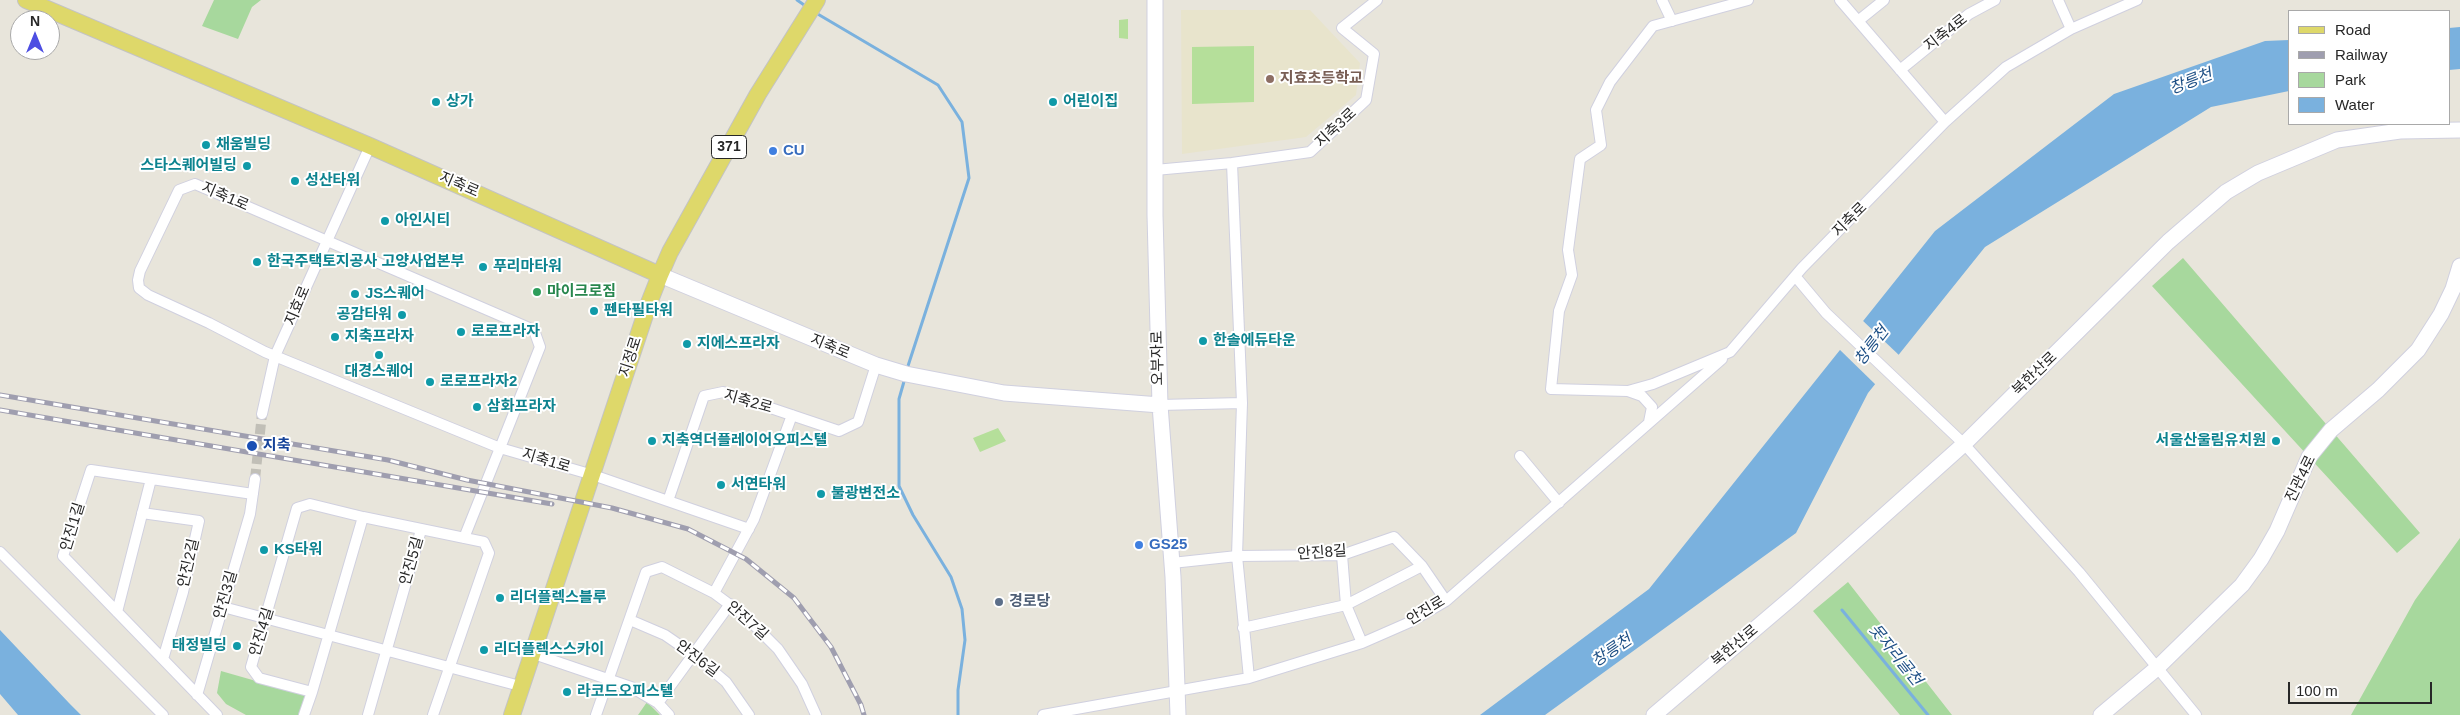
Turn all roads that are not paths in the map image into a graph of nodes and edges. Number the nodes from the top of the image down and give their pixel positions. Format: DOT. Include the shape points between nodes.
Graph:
graph roads {
  1 [pos="26,0"];
  2 [pos="1154,0"];
  3 [pos="1378,0"];
  4 [pos="1662,0"];
  5 [pos="1748,0"];
  6 [pos="1840,0"];
  7 [pos="1884,0"];
  8 [pos="1995,0"];
  9 [pos="2058,0"];
  10 [pos="2137,0"];
  11 [pos="816,1"];
  12 [pos="1672,21"];
  13 [pos="1858,22"];
  14 [pos="2071,29"];
  15 [pos="1900,70"];
  16 [pos="1945,122"];
  17 [pos="2460,130"];
  18 [pos="370,146"];
  19 [pos="1232,163"];
  20 [pos="1155,170"];
  21 [pos="326,241"];
  22 [pos="2460,266"];
  23 [pos="660,275"];
  24 [pos="1795,276"];
  25 [pos="1730,352"];
  26 [pos="276,356"];
  27 [pos="876,366"];
  28 [pos="1628,391"];
  29 [pos="1242,403"];
  30 [pos="1160,405"];
  31 [pos="262,414"];
  32 [pos="792,415"];
  33 [pos="1649,422"];
  34 [pos="1964,444"];
  35 [pos="500,448"];
  36 [pos="1520,456"];
  37 [pos="593,475"];
  38 [pos="151,479"];
  39 [pos="255,479"];
  40 [pos="253,494"];
  41 [pos="668,501"];
  42 [pos="1559,503"];
  43 [pos="142,513"];
  44 [pos="362,517"];
  45 [pos="750,529"];
  46 [pos="421,530"];
  47 [pos="464,538"];
  48 [pos="0,552"];
  49 [pos="1342,555"];
  50 [pos="1237,556"];
  51 [pos="1172,563"];
  52 [pos="1422,566"];
  53 [pos="714,593"];
  54 [pos="1446,600"];
  55 [pos="730,604"];
  56 [pos="1346,605"];
  57 [pos="223,607"];
  58 [pos="117,612"];
  59 [pos="267,618"];
  60 [pos="630,620"];
  61 [pos="1243,628"];
  62 [pos="328,635"];
  63 [pos="1362,643"];
  64 [pos="386,650"];
  65 [pos="531,653"];
  66 [pos="694,656"];
  67 [pos="163,660"];
  68 [pos="450,668"];
  69 [pos="2157,668"];
  70 [pos="1249,678"];
  71 [pos="610,679"];
  72 [pos="520,686"];
  73 [pos="1177,691"];
  74 [pos="312,692"];
  75 [pos="197,695"];
  76 [pos="658,703"];
  77 [pos="163,715"];
  78 [pos="217,715"];
  79 [pos="304,715"];
  80 [pos="368,715"];
  81 [pos="433,715"];
  82 [pos="512,715"];
  83 [pos="596,715"];
  84 [pos="669,715"];
  85 [pos="749,715"];
  86 [pos="816,715"];
  87 [pos="1043,715"];
  88 [pos="1178,715"];
  89 [pos="1654,715"];
  90 [pos="2101,715"];
  91 [pos="2196,715"];
  1 -- 18 [label="main road, 지축로"];
  2 -- 20 [label="main road, 오부자로"];
  3 -- 19 [label="street, 지축3로" via="1342,28 1374,54 1366,100 1310,152"];
  4 -- 12 [label="street"];
  5 -- 12 [label="street"];
  6 -- 13 [label="street"];
  7 -- 13 [label="street"];
  8 -- 15 [label="street, 지축4로" via="1969,14"];
  9 -- 14 [label="street"];
  10 -- 14 [label="street, 지축로"];
  11 -- 23 [label="main road, 지정로 / 371" via="758,94"];
  12 -- 28 [label="street, 지축로" via="1653,26 1610,82 1596,110 1601,146 1580,159 1568,250 1572,275 1559,311 1551,389"];
  13 -- 15 [label="street"];
  14 -- 16 [label="street, 지축로" via="2006,67"];
  15 -- 16 [label="street"];
  16 -- 24 [label="street, 지축로"];
  17 -- 34 [label="main road, 북한산로" via="2400,131 2337,140 2258,173 2226,192 2168,242"];
  18 -- 21 [label="street, 지효로"];
  18 -- 23 [label="main road, 지축로"];
  19 -- 20 [label="street, 지축3로"];
  19 -- 29 [label="street"];
  20 -- 30 [label="main road, 오부자로"];
  21 -- 26 [label="street, 지효로"];
  21 -- 26 [label="street, 지축1로" via="195,184 179,190 140,271 139,288 148,295"];
  21 -- 35 [label="street, 지축1로" via="534,330 540,347"];
  22 -- 69 [label="main road, 진관4로" via="2441,314 2418,350 2331,430 2309,457 2277,532 2242,585"];
  23 -- 27 [label="main road, 지축로"];
  23 -- 37 [label="main road, 지정로"];
  24 -- 25 [label="street, 지축로"];
  24 -- 34 [label="street" via="1826,313"];
  25 -- 28 [label="street, 지축로"];
  25 -- 33 [label="street, 안진로"];
  26 -- 31 [label="street, 지효로"];
  26 -- 35 [label="street, 지축1로"];
  27 -- 30 [label="main road, 지축로" via="1004,393"];
  27 -- 32 [label="street, 지축2로" via="858,422 839,431"];
  28 -- 33 [label="street" via="1642,396 1652,407"];
  29 -- 30 [label="street"];
  29 -- 50 [label="street"];
  30 -- 51 [label="main road, 오부자로"];
  32 -- 41 [label="street, 지축2로" via="723,392 704,396"];
  32 -- 45 [label="street"];
  33 -- 42 [label="street, 안진로"];
  34 -- 69 [label="street" via="2079,572"];
  34 -- 89 [label="main road, 북한산로"];
  35 -- 37 [label="street, 지축1로"];
  35 -- 47 [label="street"];
  36 -- 42 [label="street"];
  37 -- 41 [label="street"];
  37 -- 65 [label="main road, 지정로"];
  38 -- 40 [label="street, 안진1길"];
  38 -- 43 [label="street"];
  38 -- 58 [label="street, 안진1길" via="91,470 63,556"];
  39 -- 40 [label="street"];
  40 -- 57 [label="street, 안진3길"];
  41 -- 45 [label="street"];
  42 -- 54 [label="street, 안진로"];
  43 -- 58 [label="street"];
  43 -- 67 [label="street, 안진2길" via="199,521"];
  44 -- 46 [label="street"];
  44 -- 59 [label="street, 안진4길" via="310,504 297,508"];
  44 -- 62 [label="street"];
  45 -- 53 [label="street"];
  46 -- 47 [label="street, 안진5길"];
  46 -- 64 [label="street, 안진5길"];
  47 -- 68 [label="street, 안진5길" via="484,542 489,553"];
  48 -- 77 [label="street"];
  49 -- 50 [label="street, 안진8길"];
  49 -- 52 [label="street, 안진8길" via="1394,537"];
  49 -- 56 [label="street"];
  50 -- 51 [label="street, 안진8길"];
  50 -- 61 [label="street"];
  51 -- 73 [label="main road, 오부자로"];
  52 -- 54 [label="street, 안진8길"];
  52 -- 56 [label="street"];
  53 -- 55 [label="street, 안진7길"];
  53 -- 60 [label="street, 안진7길" via="662,567 646,572"];
  54 -- 63 [label="street, 안진로" via="1410,622"];
  55 -- 66 [label="street"];
  55 -- 86 [label="street, 안진7길" via="778,649 802,684"];
  56 -- 61 [label="street"];
  56 -- 63 [label="street"];
  57 -- 59 [label="street"];
  57 -- 75 [label="street, 안진3길"];
  58 -- 67 [label="street, 안진1길"];
  59 -- 62 [label="street"];
  59 -- 74 [label="street, 안진4길" via="251,667 259,678"];
  60 -- 66 [label="street, 안진6길" via="665,635"];
  60 -- 71 [label="street"];
  61 -- 70 [label="street"];
  62 -- 64 [label="street"];
  62 -- 74 [label="street"];
  63 -- 70 [label="street, 안진로"];
  64 -- 68 [label="street"];
  64 -- 80 [label="street, 안진5길"];
  65 -- 71 [label="street"];
  65 -- 72 [label="main road, 지정로"];
  66 -- 76 [label="street"];
  66 -- 85 [label="street, 안진6길" via="726,682"];
  67 -- 75 [label="street, 안진1길"];
  68 -- 72 [label="street"];
  68 -- 81 [label="street, 안진5길"];
  69 -- 90 [label="main road, 진관4로"];
  69 -- 91 [label="street"];
  70 -- 73 [label="street, 안진로"];
  71 -- 76 [label="street" via="632,687"];
  71 -- 83 [label="street"];
  72 -- 82 [label="main road, 지정로"];
  73 -- 87 [label="street, 안진로"];
  73 -- 88 [label="main road, 오부자로"];
  74 -- 79 [label="street"];
  75 -- 78 [label="street"];
  76 -- 84 [label="street"];
}
